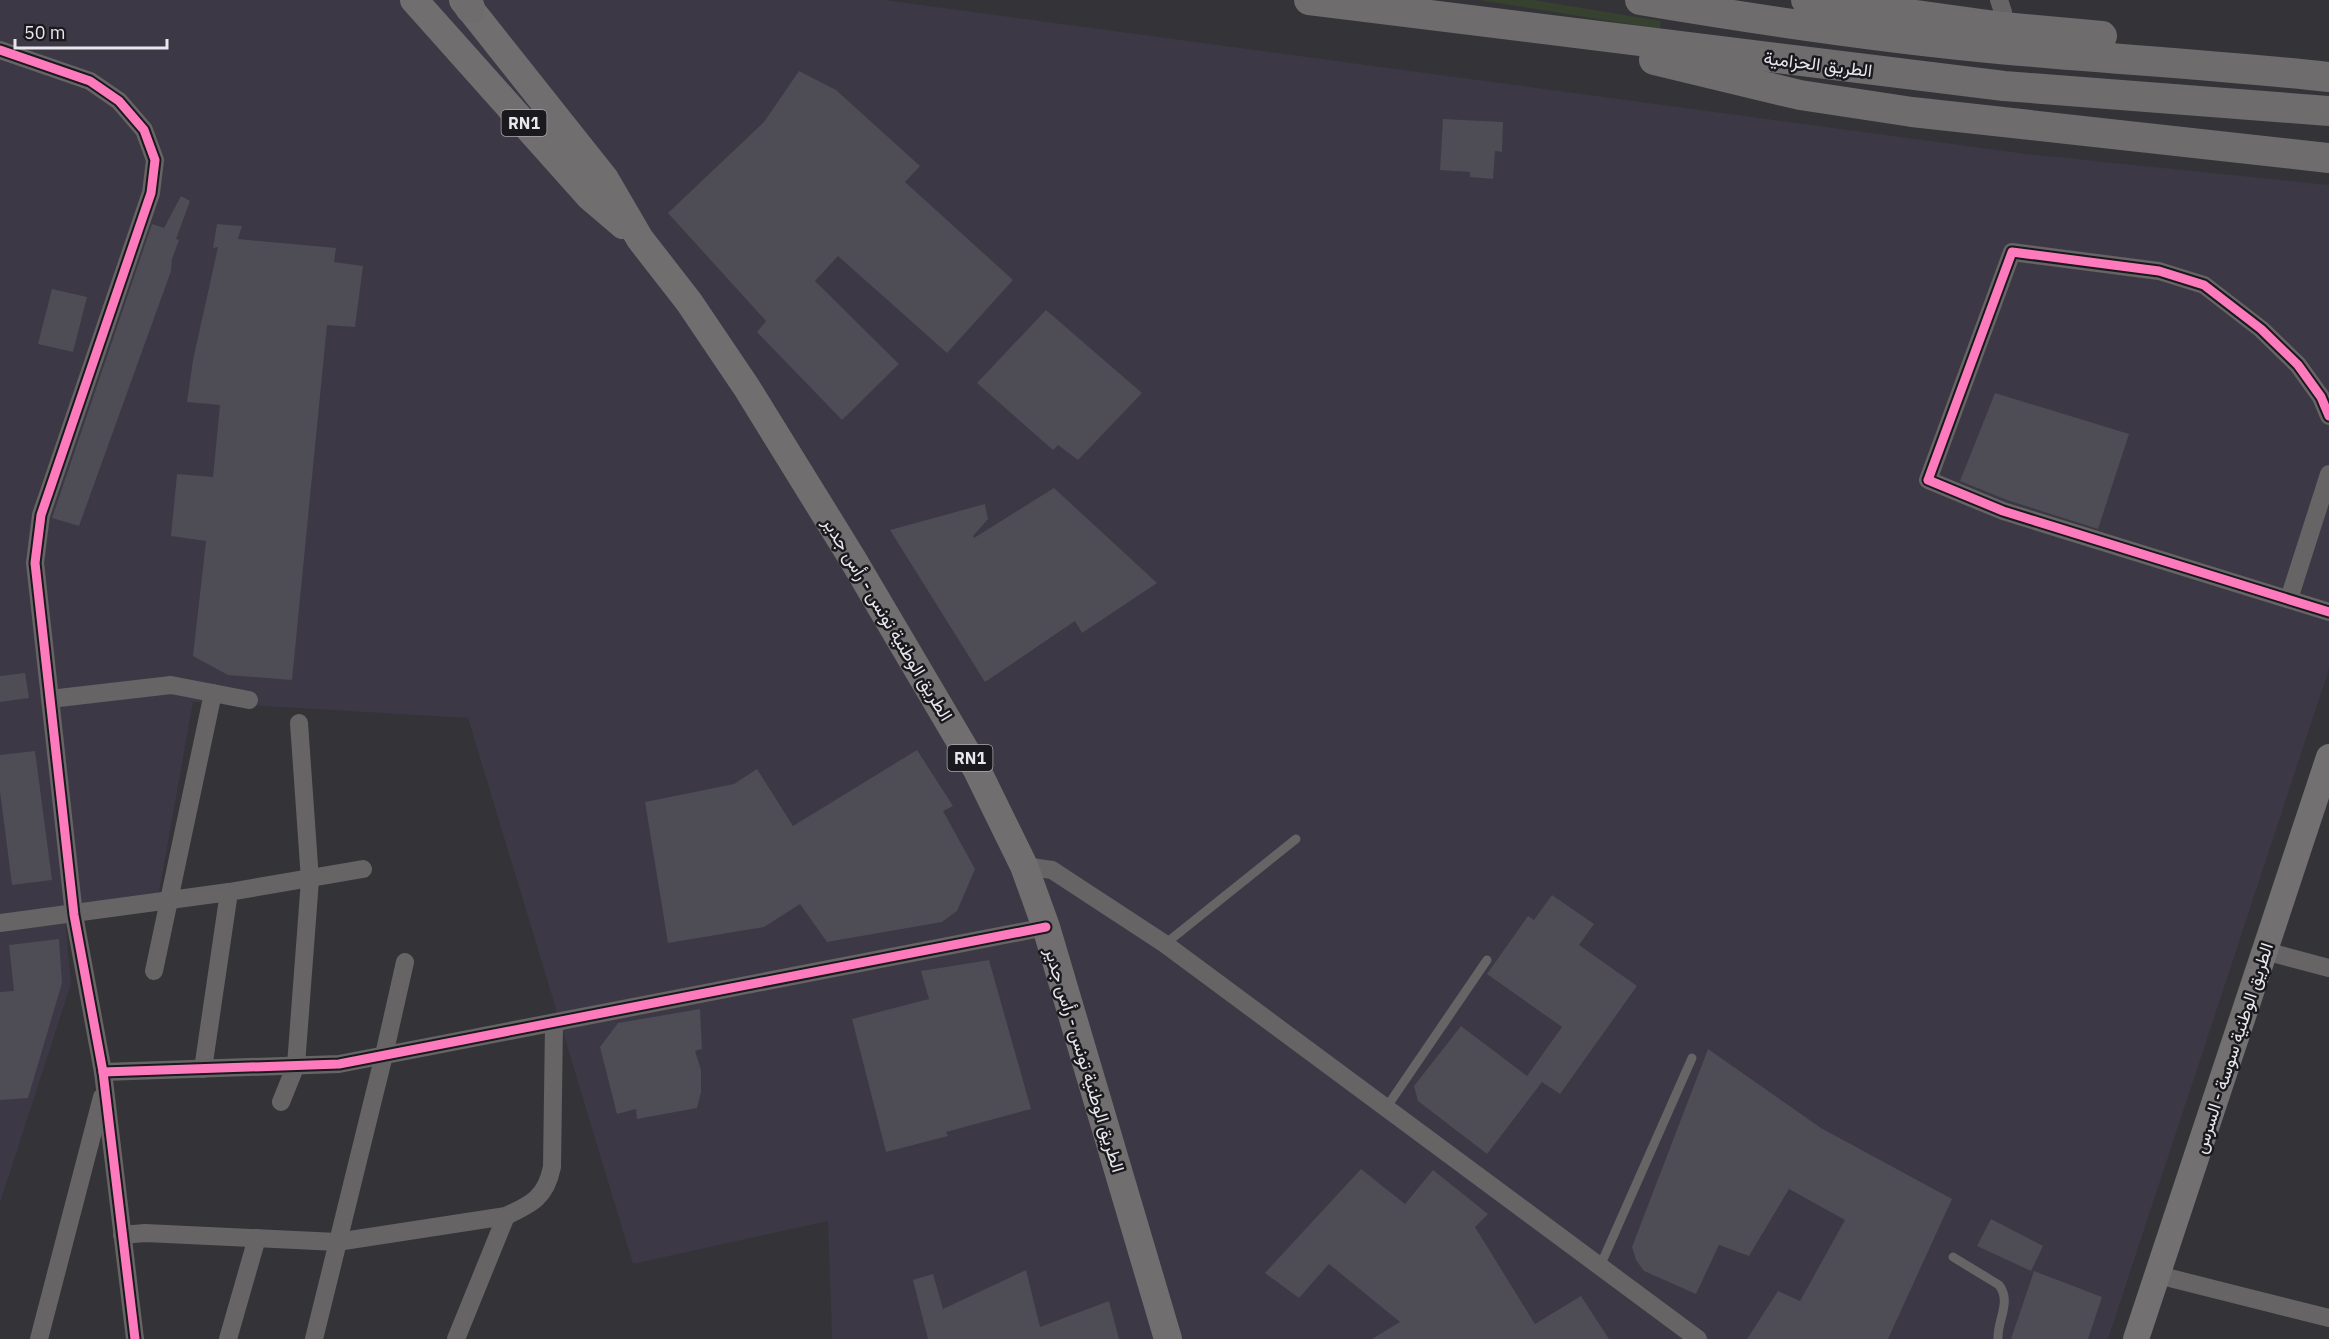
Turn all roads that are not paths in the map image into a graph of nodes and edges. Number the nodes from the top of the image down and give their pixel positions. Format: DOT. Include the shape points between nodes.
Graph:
graph roads {
  1 [pos="414,0"];
  2 [pos="1309,0"];
  3 [pos="1641,0"];
  4 [pos="1806,0"];
  5 [pos="467,3"];
  6 [pos="2001,13"];
  7 [pos="1529,28"];
  8 [pos="0,51"];
  9 [pos="2329,58"];
  10 [pos="2329,77"];
  11 [pos="2329,111"];
  12 [pos="2329,158"];
  13 [pos="640,239"];
  14 [pos="2329,416"];
  15 [pos="2329,474"];
  16 [pos="2289,600"];
  17 [pos="2329,612"];
  18 [pos="213,693"];
  19 [pos="50,699"];
  20 [pos="249,699"];
  21 [pos="299,723"];
  22 [pos="2329,757"];
  23 [pos="1296,839"];
  24 [pos="1024,866"];
  25 [pos="363,869"];
  26 [pos="310,880"];
  27 [pos="229,892"];
  28 [pos="169,901"];
  29 [pos="74,915"];
  30 [pos="0,923"];
  31 [pos="1046,927"];
  32 [pos="1165,944"];
  33 [pos="2265,951"];
  34 [pos="1487,960"];
  35 [pos="405,962"];
  36 [pos="2329,968"];
  37 [pos="154,970"];
  38 [pos="554,1023"];
  39 [pos="384,1055"];
  40 [pos="1692,1058"];
  41 [pos="296,1065"];
  42 [pos="203,1069"];
  43 [pos="104,1079"];
  44 [pos="281,1102"];
  45 [pos="1386,1108"];
  46 [pos="506,1216"];
  47 [pos="122,1235"];
  48 [pos="258,1238"];
  49 [pos="337,1242"];
  50 [pos="1953,1257"];
  51 [pos="1601,1264"];
  52 [pos="2158,1275"];
  53 [pos="2329,1318"];
  54 [pos="39,1339"];
  55 [pos="135,1339"];
  56 [pos="228,1339"];
  57 [pos="314,1339"];
  58 [pos="456,1339"];
  59 [pos="1168,1339"];
  60 [pos="1698,1339"];
  61 [pos="1998,1339"];
  62 [pos="2136,1339"];
  1 -- 13 [label="main road, الطريق الوطنية تونس - رأس جدير / RN1" via="590,196"];
  2 -- 7 [label="highway, الطريق الحزامية"];
  3 -- 10 [label="highway, الطريق الحزامية" via="1737,17 1999,49"];
  4 -- 6 [label="highway"];
  5 -- 13 [label="main road, الطريق الوطنية تونس - رأس جدير / RN1" via="605,179"];
  6 -- 9 [label="highway"];
  7 -- 11 [label="highway, الطريق الحزامية" via="2004,86"];
  7 -- 12 [label="highway" via="1800,95 1912,112"];
  8 -- 19 [label="street" via="90,81 118,101 144,130 154,160 151,193 41,516 35,563"];
  13 -- 24 [label="main road, الطريق الوطنية تونس - رأس جدير / RN1" via="689,302 747,388 846,548 977,770"];
  14 -- 16 [label="street" via="2321,397 2298,365 2261,329 2204,285 2160,271 2012,252 1928,480 2003,511"];
  15 -- 16 [label="street"];
  16 -- 17 [label="street"];
  18 -- 19 [label="street" via="171,685"];
  18 -- 20 [label="street"];
  18 -- 28 [label="street"];
  19 -- 29 [label="street"];
  21 -- 26 [label="street"];
  22 -- 33 [label="main road, الطريق الوطنية سوسة - السرس"];
  23 -- 32 [label="lane"];
  24 -- 31 [label="main road, الطريق الوطنية تونس - رأس جدير / RN1"];
  24 -- 32 [label="street" via="1052,870"];
  25 -- 26 [label="street"];
  26 -- 27 [label="street"];
  26 -- 41 [label="street"];
  27 -- 28 [label="street"];
  27 -- 42 [label="street"];
  28 -- 29 [label="street"];
  28 -- 37 [label="street"];
  29 -- 30 [label="street"];
  29 -- 43 [label="street"];
  31 -- 38 [label="street"];
  31 -- 59 [label="main road, الطريق الوطنية تونس - رأس جدير / RN1"];
  32 -- 45 [label="street"];
  33 -- 36 [label="street"];
  33 -- 52 [label="main road, الطريق الوطنية سوسة - السرس"];
  34 -- 45 [label="lane"];
  35 -- 39 [label="street"];
  38 -- 39 [label="street"];
  38 -- 46 [label="street" via="549,1184 526,1207"];
  39 -- 41 [label="street" via="339,1064"];
  39 -- 49 [label="street"];
  40 -- 51 [label="lane"];
  41 -- 42 [label="street"];
  41 -- 44 [label="street"];
  42 -- 43 [label="street"];
  43 -- 47 [label="street"];
  43 -- 54 [label="street"];
  45 -- 51 [label="street"];
  46 -- 49 [label="street"];
  46 -- 58 [label="street"];
  47 -- 48 [label="street"];
  47 -- 55 [label="street"];
  48 -- 49 [label="street"];
  48 -- 56 [label="street"];
  49 -- 57 [label="street"];
  50 -- 61 [label="lane" via="2004,1292"];
  51 -- 60 [label="street"];
  52 -- 53 [label="street"];
  52 -- 62 [label="main road, الطريق الوطنية سوسة - السرس"];
}
